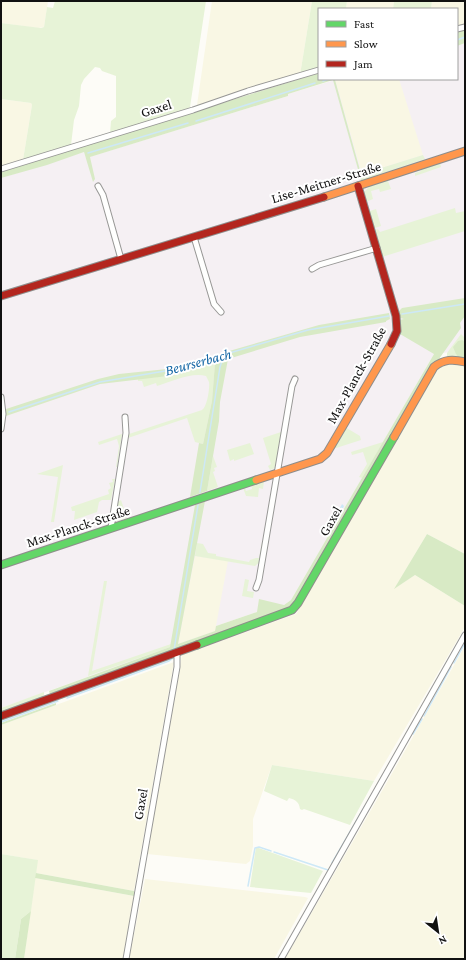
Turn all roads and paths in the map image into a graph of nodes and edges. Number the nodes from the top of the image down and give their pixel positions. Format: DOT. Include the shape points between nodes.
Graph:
graph roads {
  1 [pos="318,70"];
  2 [pos="465,151"];
  3 [pos="1,169"];
  4 [pos="98,186"];
  5 [pos="358,186"];
  6 [pos="194,237"];
  7 [pos="377,248"];
  8 [pos="121,259"];
  9 [pos="312,269"];
  10 [pos="1,296"];
  11 [pos="221,312"];
  12 [pos="465,362"];
  13 [pos="295,379"];
  14 [pos="1,397"];
  15 [pos="125,417"];
  16 [pos="1,429"];
  17 [pos="277,472"];
  18 [pos="111,528"];
  19 [pos="1,565"];
  20 [pos="256,588"];
  21 [pos="465,635"];
  22 [pos="177,653"];
  23 [pos="1,716"];
  24 [pos="126,959"];
  25 [pos="281,959"];
  1 -- 3 [label="street, Gaxel"];
  2 -- 5 [label="street, Lise-Meitner-Straße"];
  4 -- 8 [label="street"];
  5 -- 6 [label="street, Lise-Meitner-Straße"];
  5 -- 7 [label="street, Max-Planck-Straße"];
  6 -- 8 [label="street, Lise-Meitner-Straße"];
  6 -- 11 [label="street" via="214,304"];
  7 -- 9 [label="street"];
  7 -- 17 [label="street, Max-Planck-Straße" via="396,316 396,335 327,454 320,459"];
  8 -- 10 [label="street, Lise-Meitner-Straße"];
  12 -- 22 [label="street, Gaxel" via="448,359 434,367 292,610"];
  13 -- 17 [label="street"];
  14 -- 16 [label="street"];
  15 -- 18 [label="street" via="126,433"];
  17 -- 18 [label="street, Max-Planck-Straße"];
  17 -- 20 [label="street" via="260,580"];
  18 -- 19 [label="street, Max-Planck-Straße"];
  21 -- 25 [label="street"];
  22 -- 23 [label="street, Gaxel"];
  22 -- 24 [label="street, Gaxel" via="178,663"];
}
